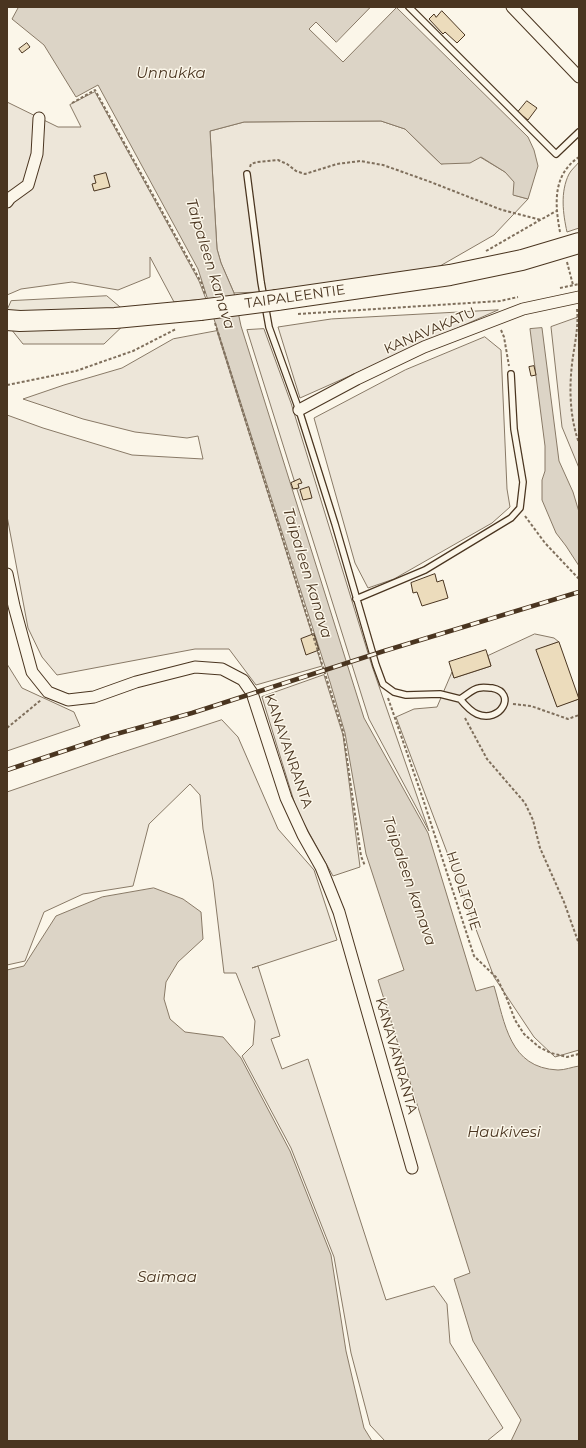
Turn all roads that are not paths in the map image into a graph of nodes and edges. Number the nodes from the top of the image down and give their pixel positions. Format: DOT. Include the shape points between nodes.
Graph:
graph roads {
  1 [pos="409,7"];
  2 [pos="512,7"];
  3 [pos="579,77"];
  4 [pos="39,118"];
  5 [pos="579,132"];
  6 [pos="247,174"];
  7 [pos="7,202"];
  8 [pos="579,243"];
  9 [pos="577,297"];
  10 [pos="7,320"];
  11 [pos="510,374"];
  12 [pos="299,410"];
  13 [pos="7,574"];
  14 [pos="356,599"];
  15 [pos="460,699"];
  16 [pos="412,1168"];
  1 -- 5 [label="lane" via="556,154"];
  2 -- 3 [label="street"];
  4 -- 7 [label="street" via="37,154 28,185"];
  6 -- 12 [label="lane" via="269,326"];
  8 -- 10 [label="highway, TAIPALEENTIE, bridge" via="522,260 450,275 207,310 115,318"];
  9 -- 12 [label="street, KANAVAKATU" via="522,309 424,347 356,379"];
  11 -- 14 [label="lane" via="514,429 523,482 520,508 511,518 425,570"];
  12 -- 14 [label="lane"];
  13 -- 16 [label="street, KANAVANRANTA" via="32,672 48,692 68,700 94,697 136,682 195,667 222,669 243,680 252,693 286,798 321,867 338,912"];
  14 -- 15 [label="lane" via="384,684 394,692 406,695 440,694"];
  15 -- 15 [label="lane" via="479,688 487,688 501,692 505,702 502,710 494,716 487,716 468,708"];
}
